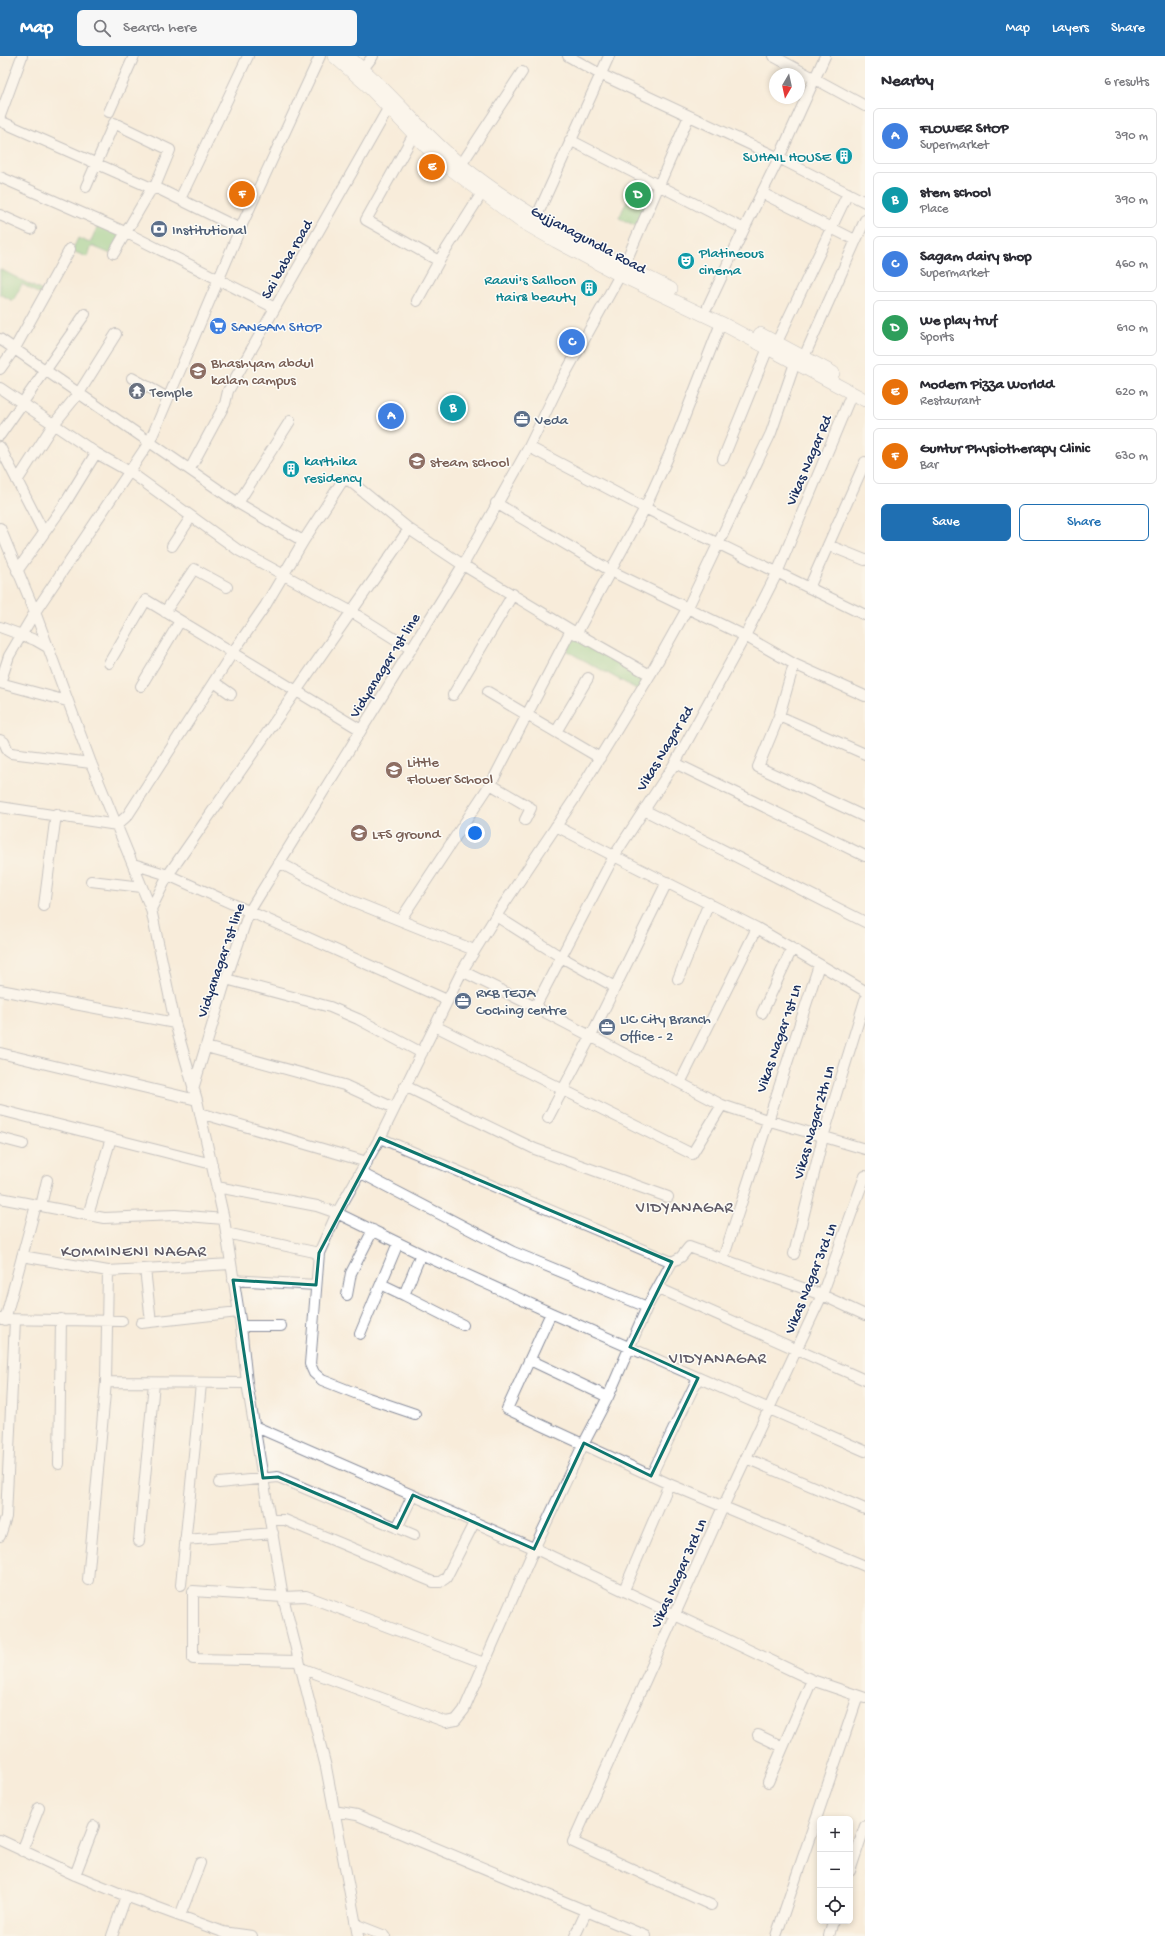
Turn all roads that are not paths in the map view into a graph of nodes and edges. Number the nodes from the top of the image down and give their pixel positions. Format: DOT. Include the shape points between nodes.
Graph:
graph roads {
  1 [pos="22,56"];
  2 [pos="134,56"];
  3 [pos="248,56"];
  4 [pos="320,56"];
  5 [pos="334,56"];
  6 [pos="347,56"];
  7 [pos="373,56"];
  8 [pos="568,56"];
  9 [pos="609,56"];
  10 [pos="773,56"];
  11 [pos="825,56"];
  12 [pos="363,69"];
  13 [pos="522,72"];
  14 [pos="600,74"];
  15 [pos="814,79"];
  16 [pos="865,106"];
  17 [pos="389,108"];
  18 [pos="109,112"];
  19 [pos="0,116"];
  20 [pos="689,116"];
  21 [pos="0,121"];
  22 [pos="414,134"];
  23 [pos="570,140"];
  24 [pos="779,158"];
  25 [pos="97,163"];
  26 [pos="461,165"];
  27 [pos="0,178"];
  28 [pos="658,185"];
  29 [pos="86,187"];
  30 [pos="154,189"];
  31 [pos="482,193"];
  32 [pos="762,193"];
  33 [pos="848,193"];
  34 [pos="180,199"];
  35 [pos="865,202"];
  36 [pos="0,215"];
  37 [pos="536,218"];
  38 [pos="865,220"];
  39 [pos="831,228"];
  40 [pos="31,229"];
  41 [pos="240,229"];
  42 [pos="744,229"];
  43 [pos="125,232"];
  44 [pos="855,240"];
  45 [pos="70,249"];
  46 [pos="114,253"];
  47 [pos="439,261"];
  48 [pos="622,270"];
  49 [pos="219,279"];
  50 [pos="417,301"];
  51 [pos="708,306"];
  52 [pos="275,308"];
  53 [pos="85,314"];
  54 [pos="721,323"];
  55 [pos="116,334"];
  56 [pos="0,339"];
  57 [pos="772,345"];
  58 [pos="15,348"];
  59 [pos="799,357"];
  60 [pos="0,368"];
  61 [pos="47,370"];
  62 [pos="132,378"];
  63 [pos="0,388"];
  64 [pos="859,392"];
  65 [pos="79,393"];
  66 [pos="168,398"];
  67 [pos="865,400"];
  68 [pos="22,404"];
  69 [pos="290,421"];
  70 [pos="53,425"];
  71 [pos="0,435"];
  72 [pos="150,441"];
  73 [pos="0,447"];
  74 [pos="529,447"];
  75 [pos="96,453"];
  76 [pos="723,459"];
  77 [pos="865,462"];
  78 [pos="190,469"];
  79 [pos="130,472"];
  80 [pos="17,481"];
  81 [pos="238,503"];
  82 [pos="496,503"];
  83 [pos="646,508"];
  84 [pos="191,517"];
  85 [pos="0,528"];
  86 [pos="409,529"];
  87 [pos="44,533"];
  88 [pos="303,541"];
  89 [pos="718,545"];
  90 [pos="828,545"];
  91 [pos="172,546"];
  92 [pos="865,560"];
  93 [pos="463,565"];
  94 [pos="611,570"];
  95 [pos="17,572"];
  96 [pos="777,574"];
  97 [pos="283,575"];
  98 [pos="227,587"];
  99 [pos="809,588"];
  100 [pos="513,594"];
  101 [pos="688,607"];
  102 [pos="35,612"];
  103 [pos="165,612"];
  104 [pos="352,612"];
  105 [pos="865,615"];
  106 [pos="180,621"];
  107 [pos="0,627"];
  108 [pos="573,632"];
  109 [pos="22,635"];
  110 [pos="745,636"];
  111 [pos="49,648"];
  112 [pos="411,649"];
  113 [pos="233,652"];
  114 [pos="109,663"];
  115 [pos="794,664"];
  116 [pos="650,675"];
  117 [pos="588,678"];
  118 [pos="214,682"];
  119 [pos="0,683"];
  120 [pos="141,686"];
  121 [pos="296,691"];
  122 [pos="488,692"];
  123 [pos="231,694"];
  124 [pos="453,695"];
  125 [pos="865,696"];
  126 [pos="67,701"];
  127 [pos="526,715"];
  128 [pos="778,716"];
  129 [pos="361,730"];
  130 [pos="556,732"];
  131 [pos="0,740"];
  132 [pos="865,754"];
  133 [pos="600,758"];
  134 [pos="91,763"];
  135 [pos="675,763"];
  136 [pos="490,784"];
  137 [pos="0,807"];
  138 [pos="644,810"];
  139 [pos="56,814"];
  140 [pos="865,817"];
  141 [pos="525,820"];
  142 [pos="117,825"];
  143 [pos="556,826"];
  144 [pos="614,856"];
  145 [pos="865,856"];
  146 [pos="280,863"];
  147 [pos="133,864"];
  148 [pos="168,875"];
  149 [pos="92,881"];
  150 [pos="667,882"];
  151 [pos="142,887"];
  152 [pos="709,902"];
  153 [pos="44,906"];
  154 [pos="151,909"];
  155 [pos="249,912"];
  156 [pos="496,916"];
  157 [pos="401,919"];
  158 [pos="865,922"];
  159 [pos="757,928"];
  160 [pos="792,949"];
  161 [pos="474,950"];
  162 [pos="562,957"];
  163 [pos="819,966"];
  164 [pos="462,971"];
  165 [pos="226,979"];
  166 [pos="678,980"];
  167 [pos="615,987"];
  168 [pos="0,990"];
  169 [pos="865,991"];
  170 [pos="447,1000"];
  171 [pos="865,1000"];
  172 [pos="536,1007"];
  173 [pos="762,1013"];
  174 [pos="175,1023"];
  175 [pos="435,1026"];
  176 [pos="591,1036"];
  177 [pos="206,1047"];
  178 [pos="0,1053"];
  179 [pos="422,1053"];
  180 [pos="680,1083"];
  181 [pos="406,1086"];
  182 [pos="193,1089"];
  183 [pos="563,1090"];
  184 [pos="197,1100"];
  185 [pos="722,1105"];
  186 [pos="394,1108"];
  187 [pos="0,1112"];
  188 [pos="200,1113"];
  189 [pos="548,1118"];
  190 [pos="767,1120"];
  191 [pos="823,1137"];
  192 [pos="0,1138"];
  193 [pos="111,1138"];
  194 [pos="380,1138"];
  195 [pos="23,1144"];
  196 [pos="865,1149"];
  197 [pos="367,1162"];
  198 [pos="212,1164"];
  199 [pos="361,1173"];
  200 [pos="865,1176"];
  201 [pos="47,1180"];
  202 [pos="217,1187"];
  203 [pos="668,1197"];
  204 [pos="0,1198"];
  205 [pos="38,1206"];
  206 [pos="337,1213"];
  207 [pos="88,1215"];
  208 [pos="224,1219"];
  209 [pos="373,1230"];
  210 [pos="226,1233"];
  211 [pos="398,1243"];
  212 [pos="319,1253"];
  213 [pos="421,1254"];
  214 [pos="794,1254"];
  215 [pos="22,1256"];
  216 [pos="723,1259"];
  217 [pos="672,1262"];
  218 [pos="231,1264"];
  219 [pos="145,1269"];
  220 [pos="108,1271"];
  221 [pos="233,1280"];
  222 [pos="381,1284"];
  223 [pos="316,1285"];
  224 [pos="658,1288"];
  225 [pos="347,1295"];
  226 [pos="404,1295"];
  227 [pos="822,1295"];
  228 [pos="647,1308"];
  229 [pos="238,1312"];
  230 [pos="551,1313"];
  231 [pos="865,1315"];
  232 [pos="61,1319"];
  233 [pos="6,1320"];
  234 [pos="106,1321"];
  235 [pos="122,1321"];
  236 [pos="463,1325"];
  237 [pos="241,1326"];
  238 [pos="281,1326"];
  239 [pos="360,1334"];
  240 [pos="630,1347"];
  241 [pos="797,1350"];
  242 [pos="530,1360"];
  243 [pos="698,1378"];
  244 [pos="865,1380"];
  245 [pos="106,1382"];
  246 [pos="154,1383"];
  247 [pos="247,1383"];
  248 [pos="201,1384"];
  249 [pos="608,1397"];
  250 [pos="769,1409"];
  251 [pos="415,1414"];
  252 [pos="254,1426"];
  253 [pos="584,1443"];
  254 [pos="865,1451"];
  255 [pos="746,1458"];
  256 [pos="59,1464"];
  257 [pos="651,1476"];
  258 [pos="263,1478"];
  259 [pos="219,1482"];
  260 [pos="669,1484"];
  261 [pos="413,1495"];
  262 [pos="723,1507"];
  263 [pos="865,1509"];
  264 [pos="270,1520"];
  265 [pos="474,1523"];
  266 [pos="397,1528"];
  267 [pos="273,1533"];
  268 [pos="414,1535"];
  269 [pos="0,1536"];
  270 [pos="185,1540"];
  271 [pos="139,1541"];
  272 [pos="534,1549"];
  273 [pos="865,1566"];
  274 [pos="88,1580"];
  275 [pos="181,1585"];
  276 [pos="624,1590"];
  277 [pos="283,1597"];
  278 [pos="676,1616"];
  279 [pos="484,1663"];
  280 [pos="300,1665"];
  281 [pos="812,1680"];
  282 [pos="861,1697"];
  283 [pos="758,1735"];
  284 [pos="784,1747"];
  285 [pos="768,1782"];
  286 [pos="39,1808"];
  287 [pos="334,1811"];
  288 [pos="94,1826"];
  289 [pos="865,1826"];
  290 [pos="0,1840"];
  291 [pos="22,1851"];
  292 [pos="853,1862"];
  293 [pos="200,1863"];
  294 [pos="75,1875"];
  295 [pos="126,1896"];
  296 [pos="711,1905"];
  297 [pos="587,1910"];
  298 [pos="180,1916"];
  299 [pos="833,1924"];
  300 [pos="357,1925"];
  301 [pos="112,1936"];
  302 [pos="252,1936"];
  303 [pos="358,1936"];
  304 [pos="385,1936"];
  305 [pos="575,1936"];
  306 [pos="646,1936"];
  307 [pos="776,1936"];
  308 [pos="828,1936"];
  1 -- 19 [label="street"];
  2 -- 18 [label="street"];
  3 -- 34 [label="street"];
  4 -- 41 [label="street"];
  5 -- 17 [label="main road, Gujjanagundla Road"];
  6 -- 12 [label="main road, Gujjanagundla Road"];
  7 -- 12 [label="street"];
  8 -- 14 [label="street"];
  9 -- 14 [label="street"];
  10 -- 15 [label="street"];
  11 -- 15 [label="street"];
  12 -- 26 [label="main road, Gujjanagundla Road"];
  13 -- 26 [label="street"];
  14 -- 20 [label="street"];
  14 -- 23 [label="street"];
  15 -- 16 [label="street"];
  15 -- 24 [label="street"];
  17 -- 22 [label="main road, Gujjanagundla Road"];
  17 -- 52 [label="street, Sai baba road"];
  20 -- 24 [label="street"];
  20 -- 28 [label="street, Vidyanagar 1st line"];
  21 -- 25 [label="street"];
  22 -- 31 [label="main road, Gujjanagundla Road" via="439,160"];
  22 -- 47 [label="street" via="366,220"];
  23 -- 28 [label="street"];
  23 -- 37 [label="street"];
  24 -- 32 [label="street"];
  24 -- 33 [label="street"];
  25 -- 29 [label="street"];
  25 -- 30 [label="street"];
  25 -- 30 [label="street" via="114,123 170,150"];
  26 -- 37 [label="main road, Gujjanagundla Road"];
  27 -- 43 [label="street"];
  28 -- 42 [label="street"];
  28 -- 48 [label="street, Vidyanagar 1st line"];
  30 -- 34 [label="street"];
  30 -- 43 [label="street" via="150,191"];
  31 -- 47 [label="street"];
  31 -- 48 [label="main road, Gujjanagundla Road" via="532,228"];
  32 -- 39 [label="street"];
  32 -- 42 [label="street"];
  33 -- 35 [label="street"];
  33 -- 39 [label="street"];
  34 -- 41 [label="street"];
  36 -- 40 [label="street"];
  37 -- 48 [label="main road, Gujjanagundla Road"];
  38 -- 44 [label="street"];
  39 -- 44 [label="street"];
  39 -- 57 [label="street"];
  41 -- 49 [label="street"];
  42 -- 51 [label="street"];
  43 -- 46 [label="street"];
  43 -- 49 [label="street"];
  44 -- 59 [label="street"];
  45 -- 58 [label="street"];
  47 -- 50 [label="street"];
  48 -- 51 [label="main road, Gujjanagundla Road"];
  48 -- 54 [label="main road, Gujjanagundla Road"];
  48 -- 74 [label="street, Vidyanagar 1st line" via="559,385"];
  49 -- 52 [label="street"];
  49 -- 66 [label="street"];
  51 -- 57 [label="main road, Gujjanagundla Road"];
  52 -- 78 [label="street, Sai baba road" via="228,391 225,404"];
  53 -- 61 [label="street"];
  54 -- 57 [label="main road, Gujjanagundla Road"];
  54 -- 83 [label="street"];
  55 -- 65 [label="street"];
  56 -- 58 [label="street"];
  57 -- 59 [label="main road, Gujjanagundla Road"];
  57 -- 76 [label="street"];
  58 -- 60 [label="street"];
  58 -- 61 [label="street"];
  59 -- 64 [label="main road, Gujjanagundla Road"];
  59 -- 89 [label="street" via="771,433"];
  61 -- 65 [label="street"];
  61 -- 68 [label="street"];
  62 -- 66 [label="street"];
  63 -- 68 [label="street"];
  64 -- 67 [label="main road, Gujjanagundla Road"];
  64 -- 96 [label="street, Vikas Nagar Rd"];
  65 -- 70 [label="street"];
  65 -- 72 [label="street"];
  66 -- 72 [label="street"];
  68 -- 70 [label="street"];
  68 -- 71 [label="street"];
  69 -- 81 [label="street"];
  70 -- 75 [label="street"];
  70 -- 80 [label="street"];
  72 -- 78 [label="street"];
  72 -- 79 [label="street"];
  73 -- 80 [label="street"];
  74 -- 82 [label="street, Vidyanagar 1st line"];
  74 -- 83 [label="street"];
  75 -- 79 [label="street"];
  75 -- 87 [label="street"];
  77 -- 90 [label="street"];
  78 -- 81 [label="street"];
  79 -- 84 [label="street"];
  79 -- 102 [label="street"];
  80 -- 87 [label="street"];
  81 -- 88 [label="street"];
  82 -- 93 [label="street, Vidyanagar 1st line"];
  82 -- 94 [label="street"];
  83 -- 89 [label="street"];
  83 -- 94 [label="street"];
  84 -- 91 [label="street"];
  84 -- 97 [label="street" via="238,550"];
  85 -- 95 [label="street"];
  86 -- 88 [label="street" via="346,479"];
  86 -- 93 [label="street"];
  86 -- 104 [label="street"];
  87 -- 95 [label="street"];
  88 -- 97 [label="street"];
  89 -- 96 [label="street"];
  89 -- 101 [label="street"];
  90 -- 92 [label="street"];
  90 -- 99 [label="street"];
  93 -- 100 [label="street"];
  93 -- 112 [label="street, Vidyanagar 1st line"];
  94 -- 101 [label="street"];
  94 -- 108 [label="street"];
  95 -- 102 [label="street"];
  96 -- 99 [label="street"];
  96 -- 110 [label="street, Vikas Nagar Rd"];
  97 -- 104 [label="street"];
  97 -- 113 [label="street"];
  98 -- 103 [label="street" via="194,569"];
  99 -- 105 [label="street"];
  100 -- 108 [label="street"];
  100 -- 124 [label="street"];
  101 -- 110 [label="street"];
  101 -- 116 [label="street"];
  102 -- 109 [label="street"];
  102 -- 111 [label="street"];
  103 -- 106 [label="street"];
  103 -- 114 [label="street" via="146,600"];
  104 -- 112 [label="street"];
  104 -- 121 [label="street"];
  106 -- 113 [label="street"];
  106 -- 120 [label="street"];
  107 -- 109 [label="street"];
  108 -- 116 [label="street"];
  108 -- 127 [label="street"];
  109 -- 111 [label="street"];
  109 -- 119 [label="street" via="9,656"];
  110 -- 115 [label="street"];
  110 -- 135 [label="street, Vikas Nagar Rd"];
  111 -- 126 [label="street"];
  112 -- 129 [label="street, Vidyanagar 1st line"];
  113 -- 118 [label="street"];
  113 -- 121 [label="street"];
  115 -- 125 [label="street"];
  115 -- 128 [label="street"];
  116 -- 133 [label="street"];
  117 -- 130 [label="street"];
  118 -- 123 [label="street"];
  118 -- 142 [label="street" via="128,815"];
  119 -- 126 [label="street"];
  121 -- 129 [label="street"];
  121 -- 148 [label="street"];
  122 -- 127 [label="street"];
  126 -- 134 [label="street"];
  127 -- 130 [label="street"];
  127 -- 136 [label="street"];
  128 -- 132 [label="street"];
  128 -- 140 [label="street" via="758,767"];
  129 -- 146 [label="street, Vidyanagar 1st line"];
  130 -- 133 [label="street"];
  131 -- 134 [label="street" via="11,753"];
  133 -- 143 [label="street"];
  134 -- 142 [label="street"];
  135 -- 138 [label="street, Vikas Nagar Rd"];
  135 -- 145 [label="street"];
  136 -- 141 [label="street" via="532,808"];
  136 -- 157 [label="street"];
  137 -- 139 [label="street"];
  138 -- 144 [label="street, Vikas Nagar Rd"];
  138 -- 158 [label="street"];
  139 -- 142 [label="street"];
  139 -- 153 [label="street"];
  142 -- 147 [label="street"];
  143 -- 144 [label="street"];
  143 -- 156 [label="street"];
  144 -- 150 [label="street"];
  144 -- 162 [label="street, Vikas Nagar Rd"];
  146 -- 155 [label="street, Vidyanagar 1st line"];
  146 -- 157 [label="street" via="352,901"];
  147 -- 148 [label="street"];
  147 -- 151 [label="street"];
  148 -- 154 [label="street"];
  148 -- 155 [label="street"];
  149 -- 151 [label="street"];
  150 -- 152 [label="street"];
  150 -- 167 [label="street"];
  151 -- 154 [label="street"];
  152 -- 159 [label="street"];
  152 -- 166 [label="street"];
  154 -- 174 [label="street"];
  155 -- 165 [label="street, Vidyanagar 1st line"];
  155 -- 170 [label="street"];
  156 -- 161 [label="street"];
  156 -- 162 [label="street"];
  157 -- 161 [label="street"];
  159 -- 160 [label="street"];
  159 -- 180 [label="street"];
  160 -- 163 [label="street"];
  160 -- 173 [label="street"];
  161 -- 164 [label="street"];
  162 -- 167 [label="street"];
  162 -- 172 [label="street, Vikas Nagar Rd"];
  163 -- 169 [label="street"];
  163 -- 190 [label="street, Vikas Nagar 1st Ln"];
  164 -- 170 [label="street"];
  164 -- 172 [label="street"];
  165 -- 177 [label="street, Vidyanagar 1st line"];
  165 -- 179 [label="street" via="330,1007"];
  167 -- 176 [label="street"];
  168 -- 174 [label="street"];
  170 -- 175 [label="street"];
  171 -- 191 [label="street, Vikas Nagar 2th Ln"];
  172 -- 176 [label="street"];
  174 -- 182 [label="street"];
  175 -- 179 [label="street"];
  175 -- 183 [label="street"];
  176 -- 180 [label="street"];
  176 -- 183 [label="street"];
  177 -- 182 [label="street, Vidyanagar 1st line"];
  177 -- 186 [label="street" via="344,1085"];
  178 -- 184 [label="street"];
  179 -- 181 [label="street"];
  180 -- 185 [label="street"];
  181 -- 186 [label="street"];
  181 -- 203 [label="street" via="535,1149"];
  182 -- 184 [label="street"];
  183 -- 185 [label="street" via="692,1154"];
  183 -- 189 [label="street"];
  184 -- 188 [label="street"];
  185 -- 190 [label="street"];
  186 -- 194 [label="street"];
  187 -- 193 [label="street"];
  188 -- 197 [label="street"];
  188 -- 198 [label="street"];
  190 -- 191 [label="street"];
  190 -- 216 [label="street, Vikas Nagar 1st Ln"];
  191 -- 196 [label="street"];
  191 -- 214 [label="street, Vikas Nagar 2th Ln"];
  192 -- 195 [label="street"];
  193 -- 198 [label="street"];
  193 -- 207 [label="street"];
  194 -- 197 [label="street"];
  194 -- 217 [label="street"];
  197 -- 199 [label="street"];
  198 -- 202 [label="street"];
  199 -- 206 [label="street"];
  199 -- 228 [label="street" via="514,1252"];
  200 -- 227 [label="street, Vikas Nagar 3rd Ln"];
  201 -- 205 [label="street"];
  202 -- 206 [label="street" via="317,1206"];
  202 -- 208 [label="street"];
  204 -- 205 [label="street"];
  205 -- 207 [label="street"];
  205 -- 215 [label="street"];
  206 -- 209 [label="street"];
  206 -- 212 [label="street"];
  207 -- 208 [label="street" via="104,1218 175,1214"];
  208 -- 210 [label="street"];
  209 -- 211 [label="street"];
  209 -- 225 [label="street" via="351,1273"];
  210 -- 212 [label="street"];
  210 -- 218 [label="street"];
  211 -- 213 [label="street"];
  211 -- 222 [label="street"];
  212 -- 223 [label="street"];
  213 -- 226 [label="street"];
  213 -- 230 [label="street"];
  215 -- 220 [label="street"];
  215 -- 233 [label="street"];
  216 -- 217 [label="street" via="689,1247 681,1257"];
  216 -- 227 [label="street"];
  217 -- 224 [label="street"];
  218 -- 219 [label="street"];
  218 -- 221 [label="street"];
  219 -- 220 [label="street"];
  219 -- 229 [label="street" via="146,1323"];
  220 -- 234 [label="street"];
  221 -- 223 [label="street"];
  221 -- 229 [label="street"];
  222 -- 226 [label="street"];
  222 -- 239 [label="street"];
  223 -- 251 [label="street" via="310,1364 314,1373 322,1380"];
  224 -- 228 [label="street"];
  224 -- 241 [label="street"];
  226 -- 236 [label="street"];
  227 -- 231 [label="street"];
  227 -- 241 [label="street, Vikas Nagar 3rd Ln"];
  228 -- 240 [label="street"];
  229 -- 237 [label="street"];
  230 -- 240 [label="street"];
  230 -- 242 [label="street"];
  232 -- 233 [label="street"];
  232 -- 234 [label="street"];
  232 -- 256 [label="street"];
  233 -- 269 [label="street" via="6,1517"];
  234 -- 235 [label="street"];
  234 -- 245 [label="street"];
  237 -- 238 [label="street"];
  237 -- 247 [label="street"];
  240 -- 243 [label="street"];
  240 -- 249 [label="street"];
  241 -- 244 [label="street"];
  241 -- 250 [label="street, Vikas Nagar 3rd Ln"];
  242 -- 249 [label="street"];
  242 -- 253 [label="street" via="507,1409"];
  243 -- 250 [label="street"];
  243 -- 257 [label="street"];
  245 -- 246 [label="street"];
  245 -- 274 [label="street"];
  246 -- 248 [label="street"];
  246 -- 271 [label="street"];
  247 -- 248 [label="street"];
  247 -- 252 [label="street"];
  248 -- 270 [label="street"];
  249 -- 253 [label="street"];
  250 -- 254 [label="street"];
  250 -- 255 [label="street, Vikas Nagar 3rd Ln"];
  252 -- 258 [label="street"];
  252 -- 261 [label="street"];
  253 -- 257 [label="street"];
  253 -- 272 [label="street"];
  255 -- 262 [label="street, Vikas Nagar 3rd Ln"];
  255 -- 263 [label="street"];
  257 -- 260 [label="street"];
  258 -- 259 [label="street"];
  258 -- 264 [label="street"];
  258 -- 266 [label="street" via="278,1477"];
  260 -- 262 [label="street"];
  260 -- 276 [label="street"];
  261 -- 265 [label="street"];
  261 -- 266 [label="street"];
  262 -- 273 [label="street"];
  262 -- 278 [label="street, Vikas Nagar 3rd Ln"];
  264 -- 265 [label="street" via="286,1520 433,1582 440,1582 446,1578"];
  264 -- 267 [label="street"];
  265 -- 272 [label="street"];
  266 -- 268 [label="street"];
  267 -- 270 [label="street"];
  267 -- 277 [label="street"];
  270 -- 275 [label="street"];
  272 -- 276 [label="street"];
  272 -- 279 [label="street"];
  276 -- 278 [label="street"];
  277 -- 279 [label="street" via="306,1596"];
  277 -- 280 [label="street"];
  277 -- 280 [label="street" via="193,1591 193,1659"];
  278 -- 281 [label="street"];
  278 -- 296 [label="street, Vikas Nagar 3rd Ln" via="573,1842"];
  279 -- 280 [label="street" via="464,1710 456,1720 446,1722"];
  280 -- 287 [label="street" via="326,1767"];
  281 -- 282 [label="street"];
  281 -- 284 [label="street"];
  282 -- 307 [label="street"];
  283 -- 284 [label="street"];
  284 -- 285 [label="street"];
  286 -- 291 [label="street"];
  287 -- 297 [label="street" via="357,1815"];
  287 -- 300 [label="street"];
  288 -- 294 [label="street"];
  289 -- 292 [label="street"];
  290 -- 291 [label="street"];
  291 -- 294 [label="street"];
  293 -- 298 [label="street"];
  294 -- 295 [label="street"];
  295 -- 298 [label="street"];
  295 -- 301 [label="street"];
  297 -- 305 [label="street"];
  297 -- 306 [label="street"];
  298 -- 302 [label="street" via="223,1932"];
  299 -- 308 [label="street"];
  300 -- 303 [label="street"];
  300 -- 304 [label="street"];
}
